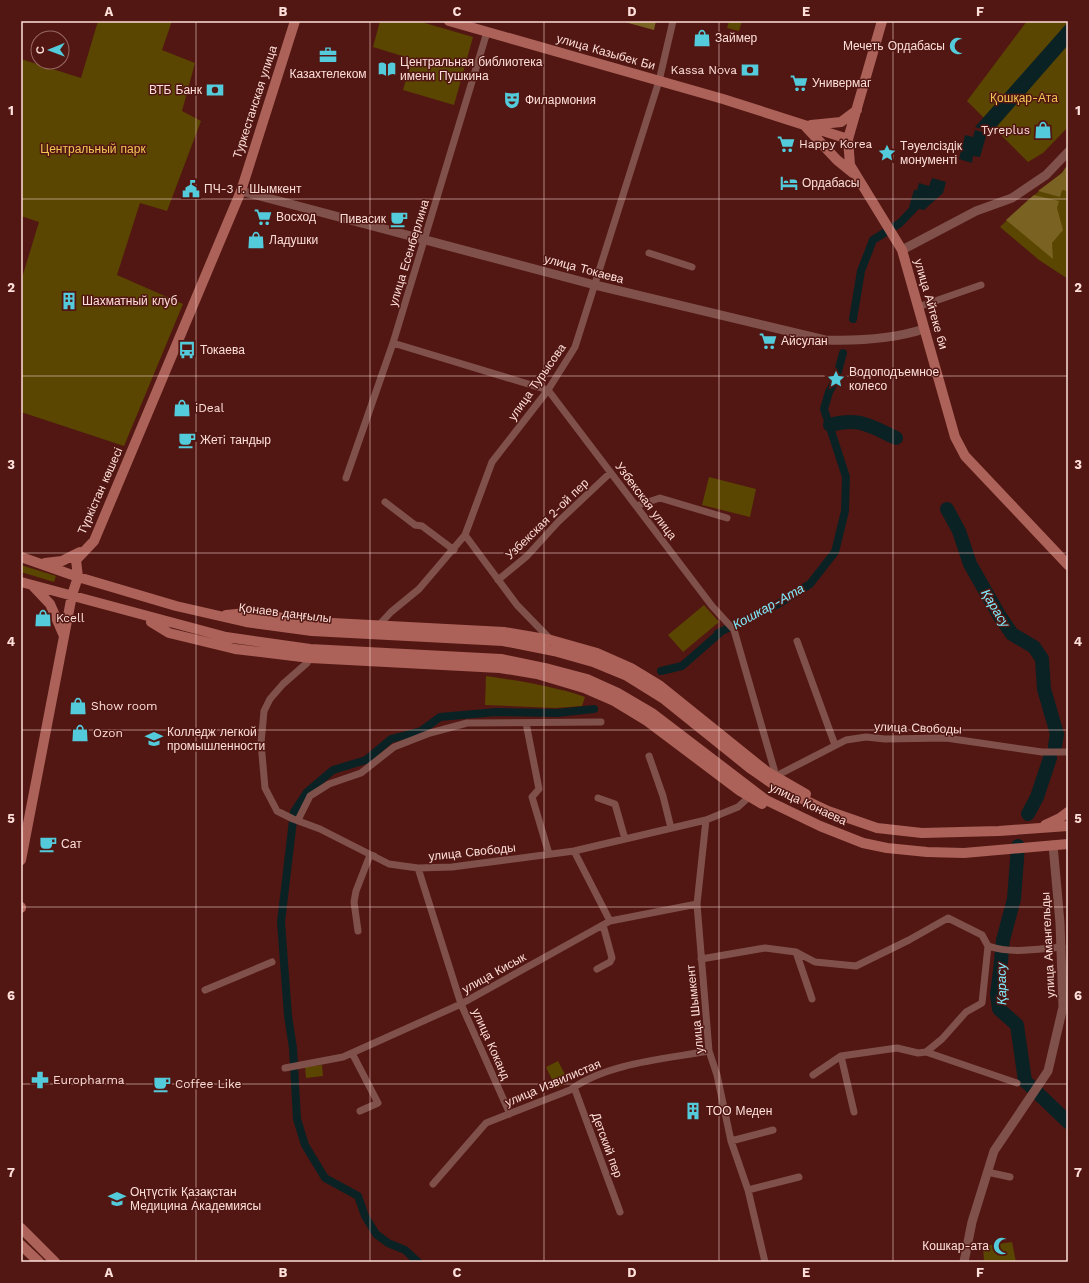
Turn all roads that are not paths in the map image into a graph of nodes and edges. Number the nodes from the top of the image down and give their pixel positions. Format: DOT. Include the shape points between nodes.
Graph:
graph roads {
  1 [pos="295,21"];
  2 [pos="449,21"];
  3 [pos="673,21"];
  4 [pos="882,21"];
  5 [pos="487,32"];
  6 [pos="659,81"];
  7 [pos="857,110"];
  8 [pos="804,125"];
  9 [pos="848,139"];
  10 [pos="1068,152"];
  11 [pos="856,176"];
  12 [pos="241,191"];
  13 [pos="425,240"];
  14 [pos="900,247"];
  15 [pos="649,253"];
  16 [pos="692,267"];
  17 [pos="595,285"];
  18 [pos="980,285"];
  19 [pos="918,307"];
  20 [pos="924,329"];
  21 [pos="393,342"];
  22 [pos="548,390"];
  23 [pos="610,473"];
  24 [pos="346,478"];
  25 [pos="385,502"];
  26 [pos="636,506"];
  27 [pos="727,518"];
  28 [pos="465,535"];
  29 [pos="94,541"];
  30 [pos="454,550"];
  31 [pos="21,557"];
  32 [pos="40,563"];
  33 [pos="1068,565"];
  34 [pos="78,577"];
  35 [pos="498,580"];
  36 [pos="21,582"];
  37 [pos="32,585"];
  38 [pos="72,595"];
  39 [pos="141,615"];
  40 [pos="216,616"];
  41 [pos="379,625"];
  42 [pos="467,630"];
  43 [pos="64,637"];
  44 [pos="226,637"];
  45 [pos="485,640"];
  46 [pos="550,640"];
  47 [pos="797,641"];
  48 [pos="235,648"];
  49 [pos="554,650"];
  50 [pos="310,658"];
  51 [pos="549,669"];
  52 [pos="659,685"];
  53 [pos="664,699"];
  54 [pos="601,722"];
  55 [pos="526,723"];
  56 [pos="835,745"];
  57 [pos="1068,752"];
  58 [pos="649,756"];
  59 [pos="776,776"];
  60 [pos="749,796"];
  61 [pos="598,798"];
  62 [pos="818,807"];
  63 [pos="1068,812"];
  64 [pos="298,820"];
  65 [pos="706,820"];
  66 [pos="809,821"];
  67 [pos="1068,826"];
  68 [pos="872,827"];
  69 [pos="671,828"];
  70 [pos="1036,828"];
  71 [pos="843,835"];
  72 [pos="625,839"];
  73 [pos="1068,844"];
  74 [pos="1053,845"];
  75 [pos="574,851"];
  76 [pos="549,854"];
  77 [pos="374,856"];
  78 [pos="21,860"];
  79 [pos="418,868"];
  80 [pos="697,904"];
  81 [pos="607,923"];
  82 [pos="1064,923"];
  83 [pos="358,931"];
  84 [pos="988,946"];
  85 [pos="1062,947"];
  86 [pos="796,952"];
  87 [pos="701,959"];
  88 [pos="272,962"];
  89 [pos="597,968"];
  90 [pos="204,990"];
  91 [pos="812,999"];
  92 [pos="461,1004"];
  93 [pos="1066,1008"];
  94 [pos="709,1051"];
  95 [pos="926,1052"];
  96 [pos="352,1053"];
  97 [pos="841,1056"];
  98 [pos="285,1068"];
  99 [pos="813,1075"];
  100 [pos="1017,1083"];
  101 [pos="574,1087"];
  102 [pos="360,1111"];
  103 [pos="854,1112"];
  104 [pos="510,1114"];
  105 [pos="773,1130"];
  106 [pos="730,1141"];
  107 [pos="987,1172"];
  108 [pos="799,1177"];
  109 [pos="1010,1177"];
  110 [pos="433,1184"];
  111 [pos="748,1190"];
  112 [pos="620,1212"];
  113 [pos="21,1228"];
  114 [pos="21,1245"];
  115 [pos="39,1262"];
  116 [pos="55,1262"];
  117 [pos="764,1262"];
  118 [pos="964,1262"];
  1 -- 12 [label="main road, Туркестанская улица"];
  2 -- 5 [label="main road, улица Казыбек Би"];
  3 -- 6 [label="street, улица Турысова"];
  4 -- 7 [label="main road"];
  5 -- 6 [label="main road, улица Казыбек Би"];
  5 -- 13 [label="street, улица Есенберлина"];
  6 -- 8 [label="main road, улица Казыбек Би"];
  6 -- 17 [label="street, улица Турысова"];
  7 -- 8 [label="main road" via="841,122"];
  7 -- 9 [label="main road"];
  8 -- 9 [label="main road, улица Казыбек Би"];
  8 -- 11 [label="main road"];
  9 -- 11 [label="main road, улица Айтеке би" via="850,165"];
  10 -- 14 [label="street" via="1046,175 1012,198 976,211"];
  11 -- 14 [label="main road, улица Айтеке би"];
  12 -- 13 [label="street, улица Токаева"];
  12 -- 29 [label="main road, Түркістан көшесі"];
  13 -- 17 [label="street, улица Токаева"];
  13 -- 21 [label="street, улица Есенберлина"];
  14 -- 19 [label="main road, улица Айтеке би"];
  15 -- 16 [label="street"];
  17 -- 20 [label="street, улица Токаева" via="825,340 906,335"];
  17 -- 22 [label="street, улица Турысова" via="575,347"];
  18 -- 19 [label="street"];
  19 -- 20 [label="main road, улица Айтеке би"];
  20 -- 33 [label="main road, улица Айтеке би" via="955,437 965,456"];
  21 -- 22 [label="street"];
  21 -- 24 [label="street, улица Есенберлина"];
  22 -- 23 [label="street, Узбекская улица"];
  22 -- 28 [label="street, улица Турысова" via="492,462"];
  23 -- 26 [label="street, Узбекская улица"];
  23 -- 35 [label="street, Узбекская 2-ой пер" via="558,522 527,556"];
  25 -- 30 [label="street"];
  26 -- 27 [label="street" via="660,498"];
  26 -- 59 [label="street, Узбекская улица" via="712,606 731,626"];
  28 -- 30 [label="street, улица Турысова"];
  28 -- 35 [label="street"];
  29 -- 32 [label="main road" via="62,561"];
  29 -- 34 [label="main road, Түркістан көшесі" via="76,560"];
  30 -- 41 [label="street, улица Турысова" via="419,589"];
  31 -- 32 [label="main road, Қонаев даңғылы"];
  32 -- 34 [label="main road, Қонаев даңғылы"];
  34 -- 38 [label="main road, Түркістан көшесі"];
  34 -- 40 [label="main road, Қонаев даңғылы"];
  35 -- 46 [label="street" via="517,605"];
  36 -- 37 [label="main road"];
  37 -- 38 [label="main road"];
  37 -- 43 [label="main road" via="50,604"];
  38 -- 39 [label="main road"];
  38 -- 43 [label="main road, Түркістан көшесі"];
  39 -- 44 [label="main road"];
  39 -- 48 [label="main road" via="169,633"];
  40 -- 41 [label="main road" via="247,613 313,622"];
  40 -- 45 [label="main road, Қонаев даңғылы" via="312,631"];
  41 -- 42 [label="main road"];
  42 -- 45 [label="main road"];
  42 -- 46 [label="main road" via="504,632"];
  43 -- 78 [label="main road, Түркістан көшесі"];
  44 -- 48 [label="main road"];
  44 -- 51 [label="main road" via="310,649 501,659"];
  45 -- 49 [label="main road, Қонаев даңғылы"];
  46 -- 52 [label="main road" via="596,653 631,668"];
  47 -- 56 [label="street"];
  48 -- 50 [label="main road"];
  49 -- 51 [label="main road"];
  49 -- 53 [label="main road, улица Конаева" via="627,676"];
  50 -- 60 [label="main road" via="500,668 537,674 584,688 618,703 647,721"];
  50 -- 64 [label="street, улица Свободы" via="270,699 264,711 261,743 265,788 277,811"];
  51 -- 66 [label="main road, улица Конаева" via="587,679 618,693 652,713 766,800"];
  52 -- 53 [label="main road"];
  52 -- 59 [label="main road" via="752,761"];
  53 -- 62 [label="main road, улица Конаева" via="760,776"];
  54 -- 55 [label="street"];
  55 -- 64 [label="street" via="467,723 430,733 394,747 361,773 329,784 310,796"];
  55 -- 76 [label="street" via="539,789 532,797"];
  56 -- 57 [label="street, улица Свободы" via="846,740 866,737 946,738 1042,752"];
  56 -- 59 [label="street, улица Свободы"];
  58 -- 69 [label="street"];
  59 -- 68 [label="main road" via="805,794 862,817"];
  60 -- 65 [label="street, улица Свободы" via="738,807"];
  60 -- 71 [label="main road" via="792,821 824,834"];
  61 -- 72 [label="street" via="615,804"];
  62 -- 66 [label="main road"];
  62 -- 68 [label="main road, улица Конаева"];
  63 -- 70 [label="main road"];
  64 -- 77 [label="street, улица Свободы"];
  65 -- 69 [label="street, улица Свободы"];
  65 -- 80 [label="street, улица Шымкент"];
  66 -- 71 [label="main road, улица Конаева"];
  67 -- 70 [label="main road, улица Конаева"];
  68 -- 70 [label="main road, улица Конаева" via="922,833"];
  69 -- 72 [label="street, улица Свободы"];
  71 -- 74 [label="main road, улица Конаева" via="863,843 887,848 927,852 964,853"];
  72 -- 75 [label="street, улица Свободы"];
  73 -- 74 [label="main road, улица Конаева"];
  74 -- 82 [label="street, улица Амангельды"];
  75 -- 76 [label="street, улица Свободы"];
  75 -- 81 [label="street"];
  76 -- 79 [label="street, улица Свободы" via="452,867"];
  77 -- 79 [label="street, улица Свободы" via="389,864"];
  77 -- 83 [label="street" via="370,855 356,891 354,902"];
  79 -- 92 [label="street, улица Коканд"];
  80 -- 81 [label="street, улица Кисык"];
  80 -- 87 [label="street, улица Шымкент"];
  81 -- 89 [label="street" via="612,958 610,962"];
  81 -- 92 [label="street, улица Кисык"];
  82 -- 85 [label="street, улица Амангельды"];
  84 -- 85 [label="street" via="1002,950"];
  84 -- 86 [label="street" via="982,935 948,918 856,966 815,962"];
  84 -- 95 [label="street" via="982,1003 966,1012"];
  85 -- 93 [label="street, улица Амангельды"];
  86 -- 87 [label="street" via="765,948"];
  86 -- 91 [label="street"];
  87 -- 94 [label="street, улица Шымкент"];
  88 -- 90 [label="street"];
  92 -- 96 [label="street, улица Кисык"];
  92 -- 104 [label="street, улица Коканд"];
  93 -- 107 [label="street, улица Амангельды" via="1048,1071 994,1151"];
  94 -- 101 [label="street, улица Извилистая" via="626,1066 582,1081"];
  94 -- 106 [label="street, улица Шымкент" via="717,1075"];
  95 -- 97 [label="street" via="918,1053 897,1048"];
  95 -- 100 [label="street"];
  96 -- 98 [label="street, улица Кисык"];
  96 -- 102 [label="street" via="378,1103"];
  97 -- 99 [label="street"];
  97 -- 103 [label="street"];
  101 -- 104 [label="street, улица Извилистая"];
  101 -- 112 [label="street, Детский пер"];
  104 -- 110 [label="street, улица Извилистая" via="486,1123"];
  105 -- 106 [label="street"];
  106 -- 111 [label="street, улица Шымкент"];
  107 -- 109 [label="street"];
  107 -- 118 [label="street, улица Амангельды" via="972,1222"];
  108 -- 111 [label="street"];
  111 -- 117 [label="street, улица Шымкент"];
  113 -- 116 [label="main road"];
  114 -- 115 [label="main road"];
}
